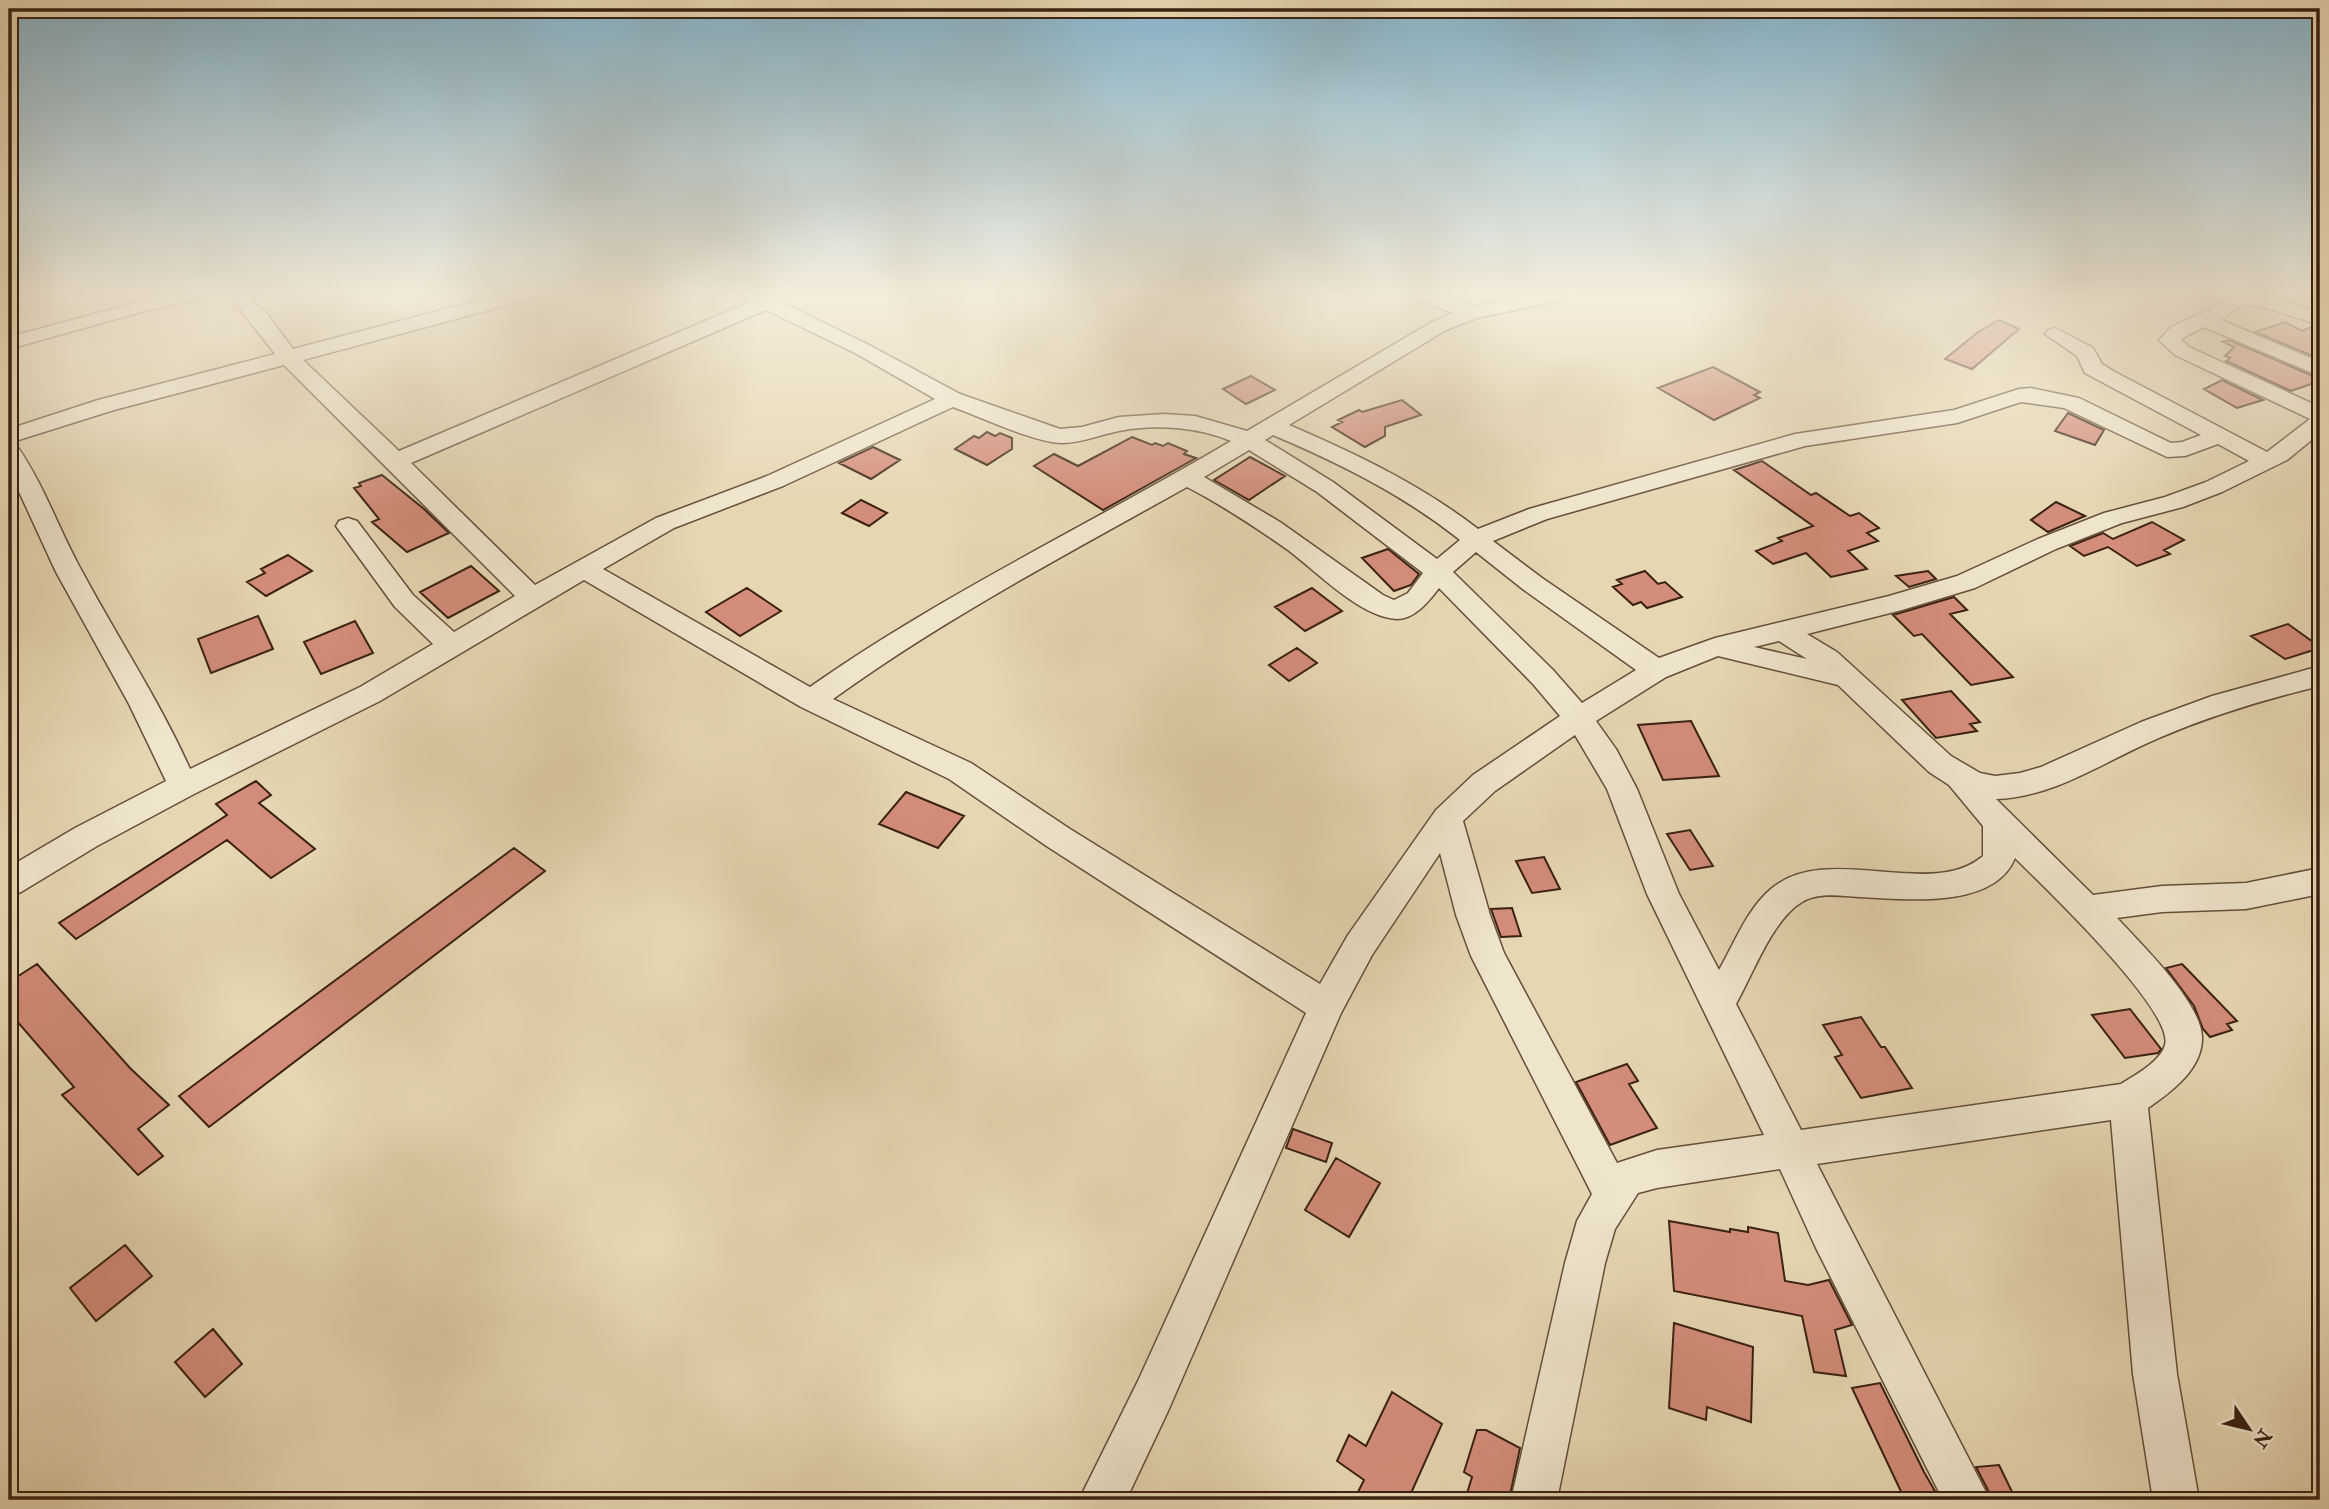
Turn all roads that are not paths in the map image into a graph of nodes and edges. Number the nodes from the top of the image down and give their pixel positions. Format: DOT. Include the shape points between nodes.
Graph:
graph roads {
  1 [pos="260,364"];
  2 [pos="295,364"];
  3 [pos="611,364"];
  4 [pos="890,364"];
  5 [pos="1375,364"];
  6 [pos="2092,364"];
  7 [pos="2212,364"];
  8 [pos="952,399"];
  9 [pos="2320,415"];
  10 [pos="2320,422"];
  11 [pos="1271,426"];
  12 [pos="9,436"];
  13 [pos="2219,436"];
  14 [pos="1247,439"];
  15 [pos="9,452"];
  16 [pos="2265,460"];
  17 [pos="396,461"];
  18 [pos="1187,477"];
  19 [pos="348,526"];
  20 [pos="1475,540"];
  21 [pos="585,569"];
  22 [pos="1438,572"];
  23 [pos="532,598"];
  24 [pos="1783,631"];
  25 [pos="452,646"];
  26 [pos="1715,647"];
  27 [pos="1656,670"];
  28 [pos="2320,676"];
  29 [pos="1850,680"];
  30 [pos="811,700"];
  31 [pos="1579,719"];
  32 [pos="1961,779"];
  33 [pos="183,786"];
  34 [pos="1447,817"];
  35 [pos="1998,822"];
  36 [pos="2320,881"];
  37 [pos="9,883"];
  38 [pos="2087,909"];
  39 [pos="1717,1004"];
  40 [pos="1326,1007"];
  41 [pos="2128,1100"];
  42 [pos="1791,1150"];
  43 [pos="1613,1195"];
  44 [pos="1102,1500"];
  45 [pos="1534,1500"];
  46 [pos="1967,1500"];
  47 [pos="2176,1500"];
  1 -- 12 [label="street"];
  2 -- 17 [label="street"];
  3 -- 17 [label="street"];
  4 -- 8 [label="street"];
  5 -- 11 [label="street"];
  6 -- 13 [label="street"];
  7 -- 9 [label="street"];
  8 -- 14 [label="street" via="1059,436 1164,421 1195,423"];
  8 -- 21 [label="street" via="775,481 665,523"];
  10 -- 16 [label="street" via="2292,447"];
  11 -- 14 [label="street"];
  11 -- 20 [label="street" via="1387,479 1430,504"];
  13 -- 16 [label="street"];
  13 -- 20 [label="street" via="2185,449 2167,450 2071,403 2019,396 1957,416 1766,447 1538,514"];
  14 -- 18 [label="street"];
  14 -- 22 [label="street" via="1325,487"];
  15 -- 33 [label="street" via="31,486 69,570 167,748"];
  16 -- 24 [label="street" via="2196,495 2113,518 1966,582"];
  17 -- 23 [label="street"];
  18 -- 22 [label="street" via="1234,503 1388,610 1417,599"];
  18 -- 30 [label="street" via="985,587"];
  19 -- 25 [label="street" via="404,601"];
  20 -- 22 [label="street"];
  20 -- 27 [label="street"];
  21 -- 23 [label="street"];
  21 -- 30 [label="street"];
  22 -- 31 [label="street"];
  23 -- 25 [label="street"];
  24 -- 26 [label="street"];
  24 -- 29 [label="street"];
  25 -- 33 [label="street" via="328,717"];
  26 -- 27 [label="street"];
  26 -- 29 [label="street"];
  27 -- 31 [label="street"];
  28 -- 32 [label="street" via="2187,715 2022,783 1989,787"];
  29 -- 32 [label="street"];
  30 -- 40 [label="street" via="960,771"];
  31 -- 34 [label="street" via="1484,783"];
  31 -- 39 [label="street" via="1622,789 1663,894"];
  32 -- 35 [label="street"];
  33 -- 37 [label="street"];
  34 -- 40 [label="street" via="1367,935"];
  34 -- 43 [label="street" via="1488,956"];
  35 -- 38 [label="street"];
  35 -- 39 [label="street" via="1999,853 1996,864 1985,874 1928,886 1812,883 1781,899"];
  36 -- 38 [label="street" via="2246,896 2161,898"];
  38 -- 41 [label="street" via="2179,1015 2184,1034 2181,1052 2162,1077"];
  39 -- 42 [label="street"];
  40 -- 44 [label="street"];
  41 -- 42 [label="street"];
  41 -- 47 [label="street" via="2155,1374"];
  42 -- 43 [label="street" via="1657,1169 1625,1178"];
  42 -- 46 [label="street"];
  43 -- 45 [label="street" via="1597,1221 1585,1264"];
}
